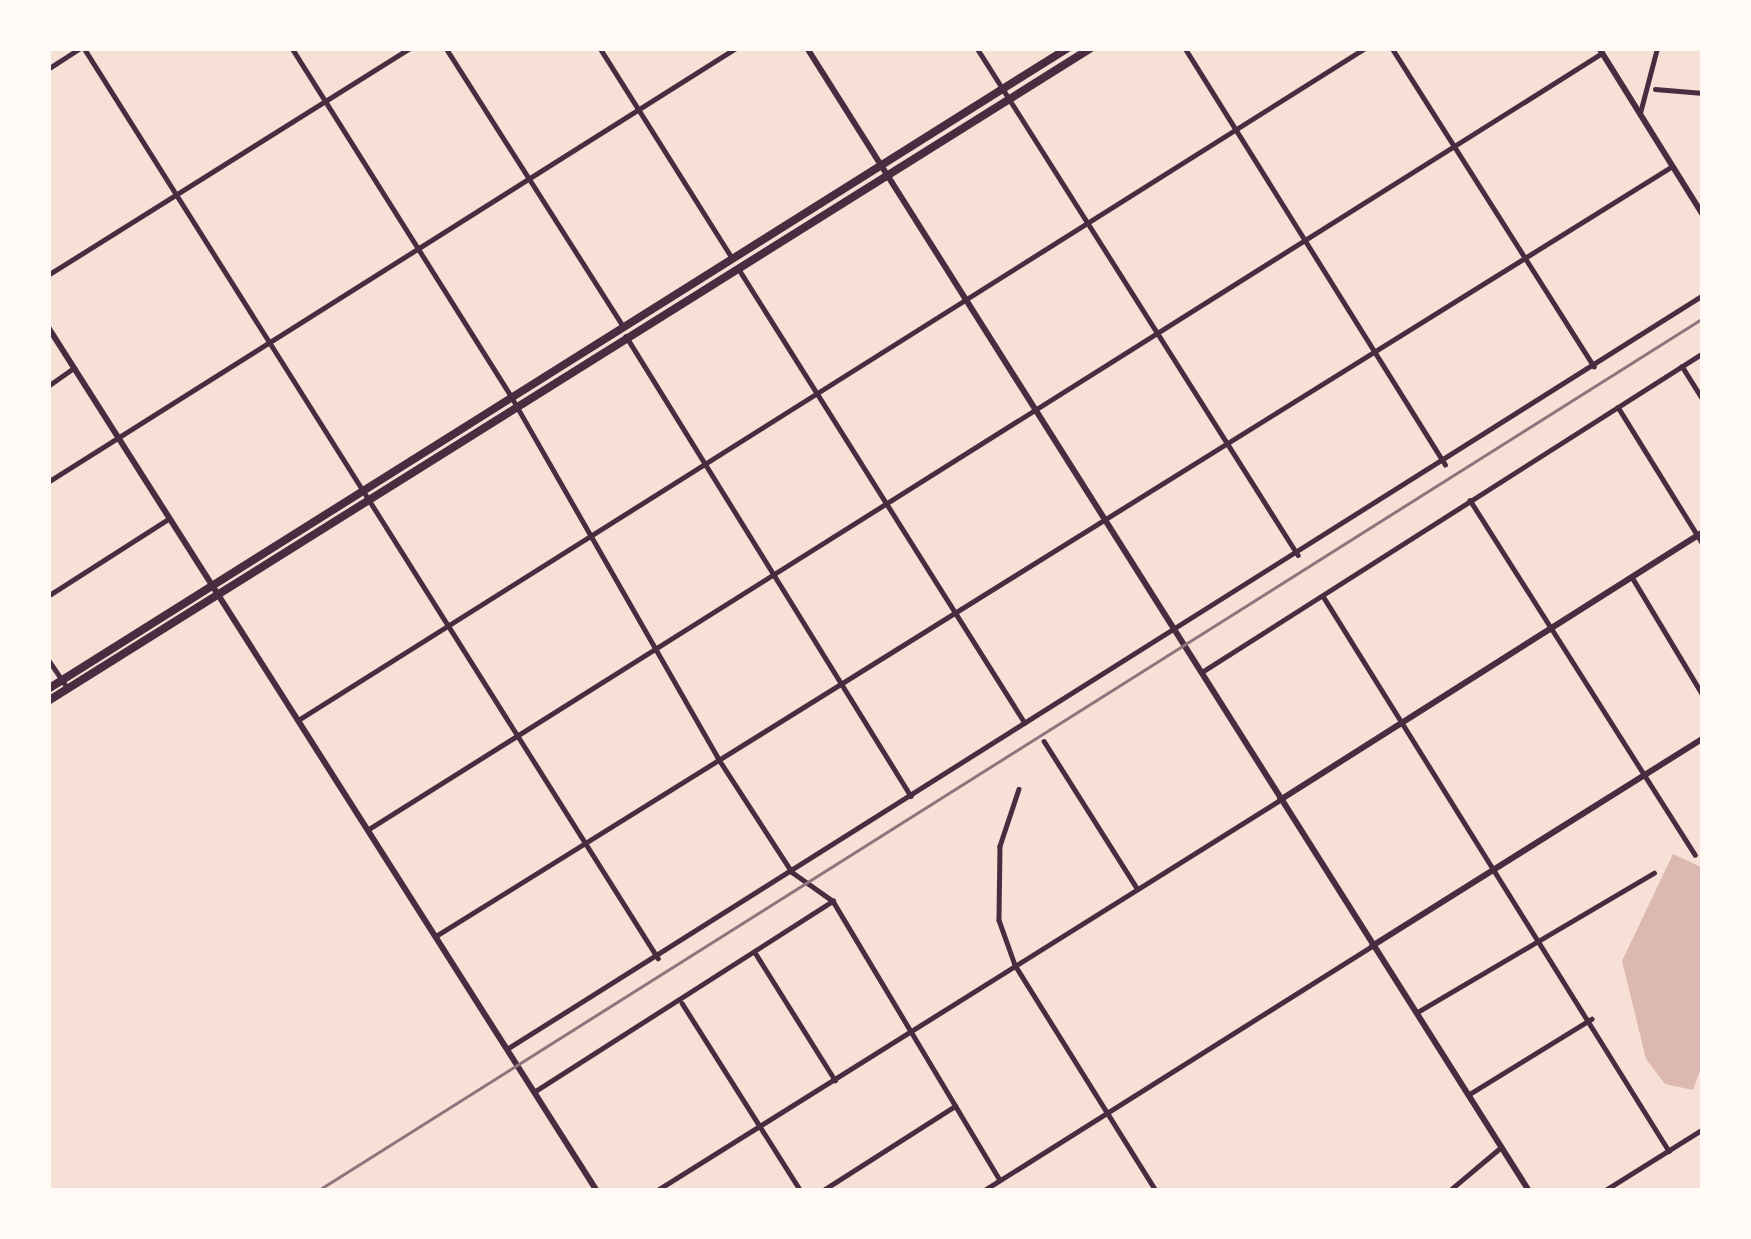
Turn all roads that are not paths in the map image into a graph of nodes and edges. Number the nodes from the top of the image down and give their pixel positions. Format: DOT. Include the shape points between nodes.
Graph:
graph roads {
  1 [pos="82,48"];
  2 [pos="292,48"];
  3 [pos="410,48"];
  4 [pos="446,48"];
  5 [pos="600,48"];
  6 [pos="736,48"];
  7 [pos="807,48"];
  8 [pos="977,48"];
  9 [pos="1068,48"];
  10 [pos="1091,48"];
  11 [pos="1185,48"];
  12 [pos="1365,48"];
  13 [pos="1392,48"];
  14 [pos="1657,48"];
  15 [pos="1601,50"];
  16 [pos="48,69"];
  17 [pos="1653,89"];
  18 [pos="1004,90"];
  19 [pos="1703,93"];
  20 [pos="1011,98"];
  21 [pos="326,102"];
  22 [pos="640,110"];
  23 [pos="1640,113"];
  24 [pos="1236,130"];
  25 [pos="1454,146"];
  26 [pos="879,165"];
  27 [pos="1671,166"];
  28 [pos="886,177"];
  29 [pos="531,178"];
  30 [pos="176,194"];
  31 [pos="1703,215"];
  32 [pos="1089,221"];
  33 [pos="1306,241"];
  34 [pos="419,249"];
  35 [pos="732,257"];
  36 [pos="1525,257"];
  37 [pos="739,269"];
  38 [pos="48,275"];
  39 [pos="1703,296"];
  40 [pos="966,301"];
  41 [pos="623,326"];
  42 [pos="48,327"];
  43 [pos="1157,331"];
  44 [pos="627,339"];
  45 [pos="270,340"];
  46 [pos="1373,349"];
  47 [pos="1703,353"];
  48 [pos="1594,366"];
  49 [pos="1682,366"];
  50 [pos="72,369"];
  51 [pos="48,386"];
  52 [pos="818,393"];
  53 [pos="511,396"];
  54 [pos="1703,399"];
  55 [pos="1618,407"];
  56 [pos="514,410"];
  57 [pos="1036,411"];
  58 [pos="115,439"];
  59 [pos="1225,440"];
  60 [pos="704,464"];
  61 [pos="1445,464"];
  62 [pos="48,482"];
  63 [pos="365,495"];
  64 [pos="1470,500"];
  65 [pos="886,503"];
  66 [pos="1103,519"];
  67 [pos="167,520"];
  68 [pos="1700,533"];
  69 [pos="591,534"];
  70 [pos="1703,544"];
  71 [pos="1298,556"];
  72 [pos="772,574"];
  73 [pos="1632,577"];
  74 [pos="209,587"];
  75 [pos="219,594"];
  76 [pos="48,596"];
  77 [pos="1323,596"];
  78 [pos="953,611"];
  79 [pos="447,626"];
  80 [pos="1551,628"];
  81 [pos="1174,634"];
  82 [pos="655,645"];
  83 [pos="48,658"];
  84 [pos="1199,673"];
  85 [pos="841,683"];
  86 [pos="65,684"];
  87 [pos="48,689"];
  88 [pos="1703,695"];
  89 [pos="48,701"];
  90 [pos="300,719"];
  91 [pos="1402,722"];
  92 [pos="1025,723"];
  93 [pos="517,736"];
  94 [pos="1703,738"];
  95 [pos="1044,741"];
  96 [pos="718,758"];
  97 [pos="1643,777"];
  98 [pos="1019,789"];
  99 [pos="911,796"];
  100 [pos="1280,800"];
  101 [pos="369,829"];
  102 [pos="584,843"];
  103 [pos="1695,855"];
  104 [pos="1496,871"];
  105 [pos="792,872"];
  106 [pos="1654,872"];
  107 [pos="1137,888"];
  108 [pos="832,901"];
  109 [pos="436,936"];
  110 [pos="1541,939"];
  111 [pos="1372,946"];
  112 [pos="756,954"];
  113 [pos="658,958"];
  114 [pos="1015,965"];
  115 [pos="680,1001"];
  116 [pos="1416,1012"];
  117 [pos="1591,1018"];
  118 [pos="911,1031"];
  119 [pos="507,1048"];
  120 [pos="835,1080"];
  121 [pos="534,1092"];
  122 [pos="1468,1096"];
  123 [pos="955,1106"];
  124 [pos="1107,1114"];
  125 [pos="760,1126"];
  126 [pos="1703,1129"];
  127 [pos="1500,1148"];
  128 [pos="1669,1151"];
  129 [pos="1000,1180"];
  130 [pos="1464,1182"];
  131 [pos="597,1191"];
  132 [pos="656,1191"];
  133 [pos="801,1191"];
  134 [pos="822,1191"];
  135 [pos="983,1191"];
  136 [pos="1156,1191"];
  137 [pos="1450,1191"];
  138 [pos="1470,1191"];
  139 [pos="1529,1191"];
  140 [pos="1604,1191"];
  1 -- 16 [label="street"];
  1 -- 30 [label="street"];
  2 -- 21 [label="street"];
  3 -- 21 [label="street"];
  4 -- 29 [label="street"];
  5 -- 22 [label="street"];
  6 -- 22 [label="street"];
  7 -- 26 [label="street"];
  8 -- 18 [label="street"];
  9 -- 18 [label="main road"];
  10 -- 20 [label="main road"];
  11 -- 24 [label="street"];
  12 -- 24 [label="street"];
  13 -- 25 [label="street"];
  14 -- 17 [label="street"];
  15 -- 23 [label="street"];
  15 -- 25 [label="street"];
  17 -- 19 [label="street"];
  17 -- 23 [label="street"];
  18 -- 20 [label="street"];
  18 -- 26 [label="main road"];
  20 -- 28 [label="main road"];
  20 -- 32 [label="street"];
  21 -- 30 [label="street"];
  21 -- 34 [label="street"];
  22 -- 29 [label="street"];
  22 -- 35 [label="street"];
  23 -- 27 [label="street"];
  24 -- 32 [label="street"];
  24 -- 33 [label="street"];
  25 -- 33 [label="street"];
  25 -- 36 [label="street"];
  26 -- 28 [label="street"];
  26 -- 35 [label="main road"];
  27 -- 31 [label="street"];
  27 -- 36 [label="street"];
  28 -- 37 [label="main road"];
  28 -- 40 [label="street"];
  29 -- 34 [label="street"];
  29 -- 41 [label="street"];
  30 -- 38 [label="street"];
  30 -- 45 [label="street"];
  32 -- 40 [label="street"];
  32 -- 43 [label="street"];
  33 -- 43 [label="street"];
  33 -- 46 [label="street"];
  34 -- 45 [label="street"];
  34 -- 53 [label="street"];
  35 -- 37 [label="street"];
  35 -- 41 [label="main road"];
  36 -- 46 [label="street"];
  36 -- 48 [label="street"];
  37 -- 44 [label="main road"];
  37 -- 52 [label="street"];
  39 -- 48 [label="street"];
  40 -- 52 [label="street"];
  40 -- 57 [label="street"];
  41 -- 44 [label="street"];
  41 -- 53 [label="main road"];
  42 -- 50 [label="street"];
  43 -- 57 [label="street"];
  43 -- 59 [label="street"];
  44 -- 56 [label="main road"];
  44 -- 60 [label="street"];
  45 -- 58 [label="street"];
  45 -- 63 [label="street"];
  46 -- 59 [label="street"];
  46 -- 61 [label="street"];
  47 -- 49 [label="street"];
  48 -- 61 [label="street"];
  49 -- 54 [label="street"];
  49 -- 55 [label="street"];
  50 -- 51 [label="street"];
  50 -- 58 [label="street"];
  52 -- 60 [label="street"];
  52 -- 65 [label="street"];
  53 -- 56 [label="street"];
  53 -- 63 [label="main road"];
  55 -- 64 [label="street"];
  55 -- 68 [label="street"];
  56 -- 63 [label="main road"];
  56 -- 69 [label="street"];
  57 -- 65 [label="street"];
  57 -- 66 [label="street"];
  58 -- 62 [label="street"];
  58 -- 67 [label="street"];
  59 -- 66 [label="street"];
  59 -- 71 [label="street"];
  60 -- 69 [label="street"];
  60 -- 72 [label="street"];
  61 -- 71 [label="street"];
  63 -- 74 [label="main road"];
  63 -- 75 [label="main road"];
  63 -- 79 [label="street"];
  64 -- 77 [label="street"];
  64 -- 80 [label="street"];
  65 -- 72 [label="street"];
  65 -- 78 [label="street"];
  66 -- 78 [label="street"];
  66 -- 81 [label="street"];
  67 -- 74 [label="street"];
  67 -- 76 [label="street"];
  68 -- 70 [label="street"];
  68 -- 73 [label="street"];
  69 -- 79 [label="street"];
  69 -- 82 [label="street"];
  71 -- 81 [label="street"];
  72 -- 82 [label="street"];
  72 -- 85 [label="street"];
  73 -- 80 [label="street"];
  73 -- 88 [label="street"];
  74 -- 75 [label="street"];
  74 -- 86 [label="main road"];
  75 -- 86 [label="main road"];
  75 -- 90 [label="street"];
  77 -- 84 [label="street"];
  77 -- 91 [label="street"];
  78 -- 85 [label="street"];
  78 -- 92 [label="street"];
  79 -- 90 [label="street"];
  79 -- 93 [label="street"];
  80 -- 91 [label="street"];
  80 -- 97 [label="street"];
  81 -- 84 [label="street"];
  81 -- 92 [label="street"];
  82 -- 93 [label="street"];
  82 -- 96 [label="street"];
  83 -- 86 [label="street"];
  84 -- 100 [label="street"];
  85 -- 96 [label="street"];
  85 -- 99 [label="street"];
  86 -- 87 [label="main road"];
  86 -- 89 [label="main road"];
  90 -- 101 [label="street"];
  91 -- 100 [label="street"];
  91 -- 104 [label="street"];
  92 -- 99 [label="street"];
  93 -- 101 [label="street"];
  93 -- 102 [label="street"];
  94 -- 97 [label="street"];
  95 -- 107 [label="street"];
  96 -- 102 [label="street"];
  96 -- 105 [label="street"];
  97 -- 103 [label="street"];
  97 -- 104 [label="street"];
  98 -- 114 [label="street" via="1000,846 999,920"];
  99 -- 105 [label="street"];
  100 -- 107 [label="street"];
  100 -- 111 [label="street"];
  101 -- 109 [label="street"];
  102 -- 109 [label="street"];
  102 -- 113 [label="street"];
  104 -- 110 [label="street"];
  104 -- 111 [label="street"];
  105 -- 108 [label="street"];
  105 -- 113 [label="street"];
  106 -- 110 [label="street"];
  107 -- 114 [label="street"];
  108 -- 112 [label="street"];
  108 -- 118 [label="street"];
  109 -- 119 [label="street"];
  110 -- 116 [label="street"];
  110 -- 117 [label="street"];
  111 -- 116 [label="street"];
  111 -- 124 [label="street"];
  112 -- 115 [label="street"];
  112 -- 120 [label="street"];
  113 -- 119 [label="street"];
  114 -- 118 [label="street"];
  114 -- 124 [label="street"];
  115 -- 121 [label="street"];
  115 -- 125 [label="street"];
  116 -- 122 [label="street"];
  117 -- 122 [label="street"];
  117 -- 128 [label="street"];
  118 -- 120 [label="street"];
  118 -- 123 [label="street"];
  119 -- 121 [label="street"];
  120 -- 125 [label="street"];
  121 -- 131 [label="street"];
  122 -- 127 [label="street"];
  123 -- 129 [label="street"];
  123 -- 134 [label="street"];
  124 -- 129 [label="street"];
  124 -- 136 [label="street"];
  125 -- 132 [label="street"];
  125 -- 133 [label="street"];
  126 -- 128 [label="street"];
  127 -- 130 [label="street"];
  127 -- 139 [label="street"];
  128 -- 140 [label="street"];
  129 -- 135 [label="street"];
  130 -- 137 [label="street"];
  130 -- 138 [label="street"];
}
